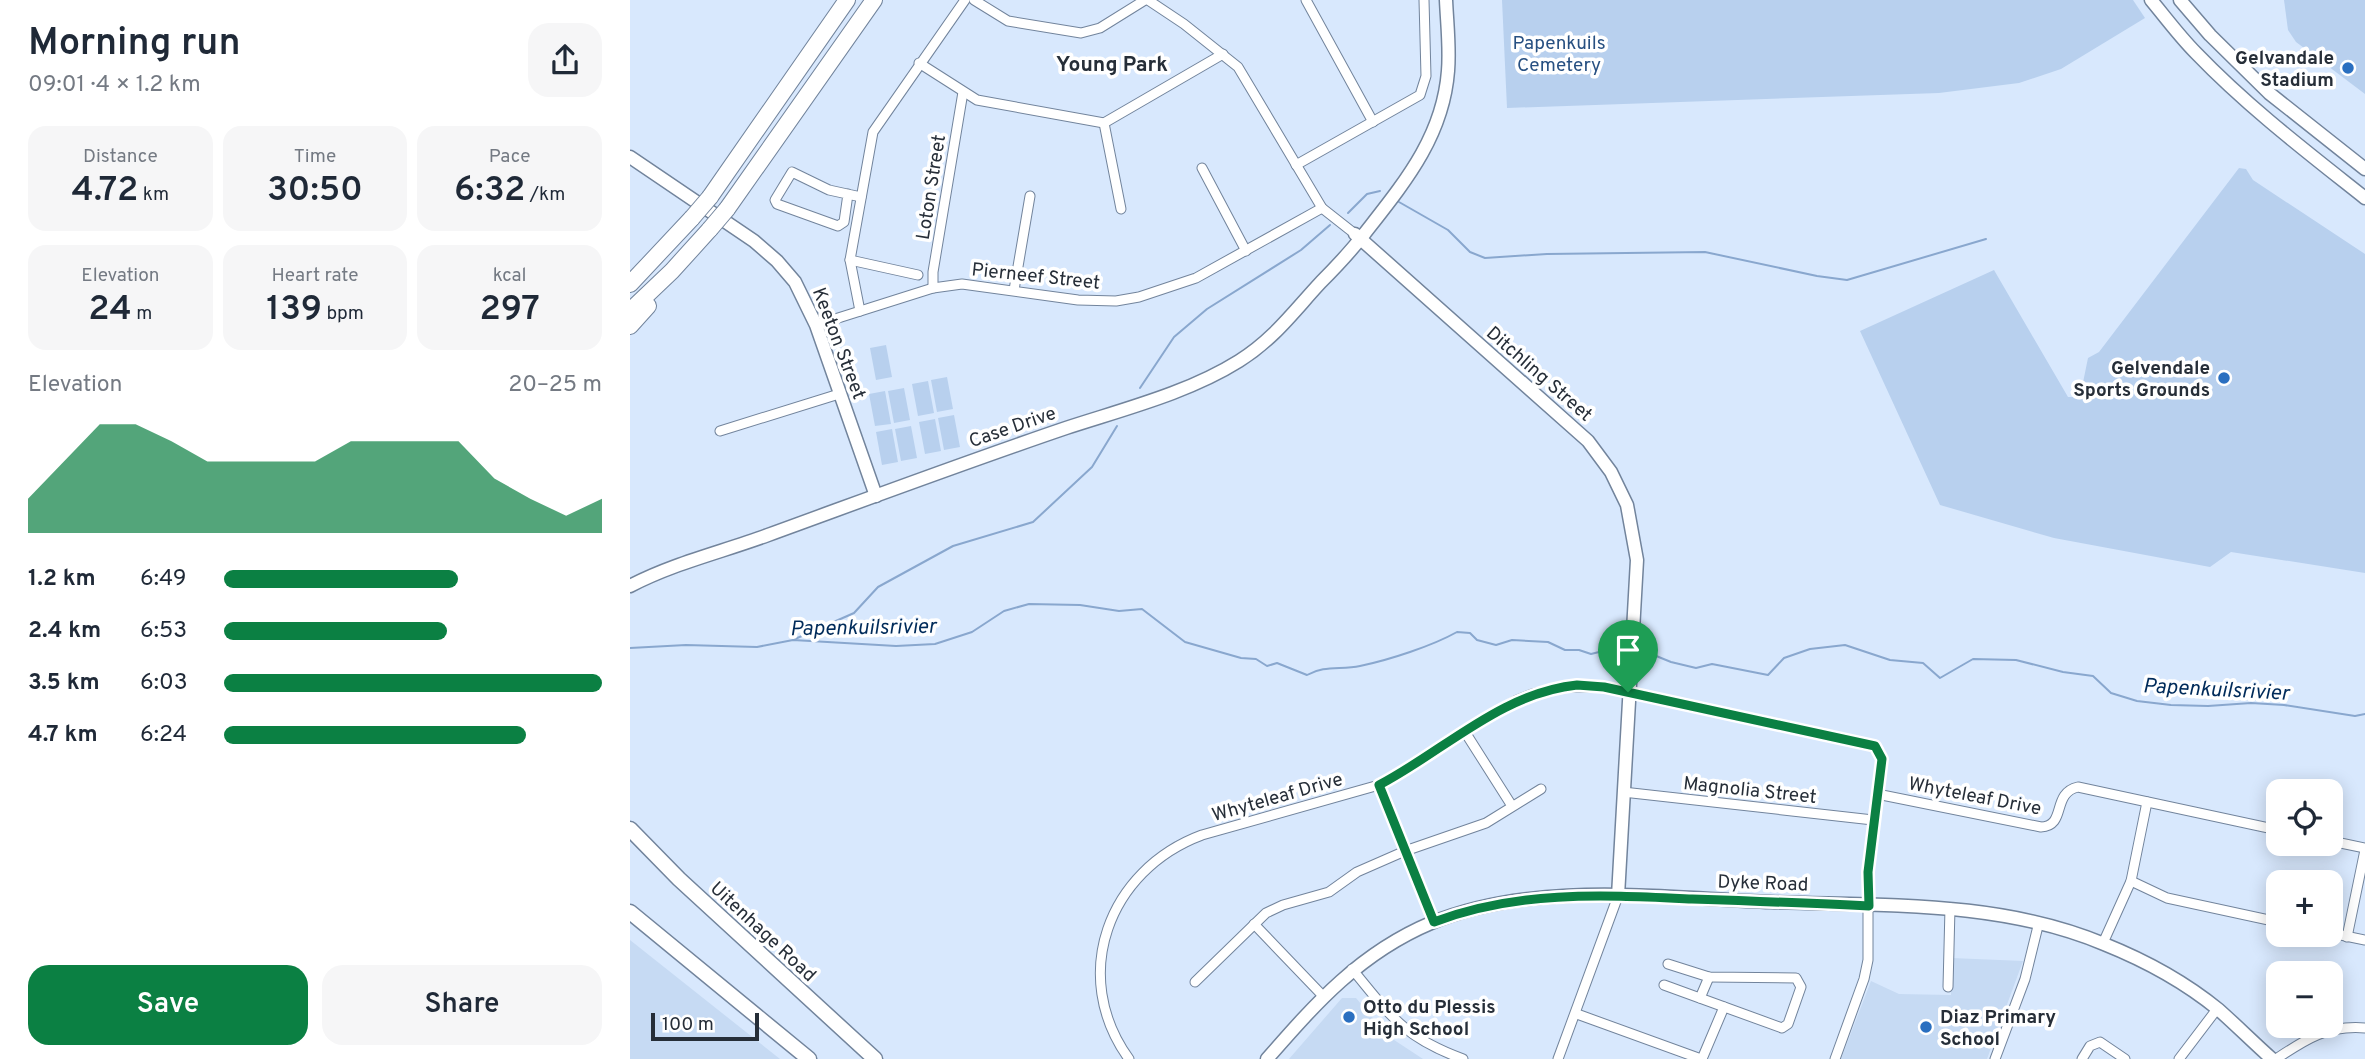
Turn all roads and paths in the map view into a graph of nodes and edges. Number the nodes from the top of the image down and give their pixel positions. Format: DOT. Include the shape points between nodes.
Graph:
graph roads {
  1 [pos="847,0"];
  2 [pos="874,0"];
  3 [pos="965,0"];
  4 [pos="974,0"];
  5 [pos="1147,0"];
  6 [pos="1306,0"];
  7 [pos="1424,0"];
  8 [pos="1446,0"];
  9 [pos="2151,0"];
  10 [pos="2180,0"];
  11 [pos="1223,54"];
  12 [pos="919,63"];
  13 [pos="963,92"];
  14 [pos="1373,122"];
  15 [pos="1104,123"];
  16 [pos="630,157"];
  17 [pos="1296,165"];
  18 [pos="1202,168"];
  19 [pos="2365,169"];
  20 [pos="848,194"];
  21 [pos="1030,196"];
  22 [pos="861,197"];
  23 [pos="2365,198"];
  24 [pos="1322,208"];
  25 [pos="1121,209"];
  26 [pos="690,215"];
  27 [pos="706,233"];
  28 [pos="1358,237"];
  29 [pos="1246,251"];
  30 [pos="850,260"];
  31 [pos="630,275"];
  32 [pos="918,275"];
  33 [pos="630,284"];
  34 [pos="933,288"];
  35 [pos="1014,290"];
  36 [pos="630,311"];
  37 [pos="860,311"];
  38 [pos="630,326"];
  39 [pos="816,326"];
  40 [pos="839,394"];
  41 [pos="720,431"];
  42 [pos="876,496"];
  43 [pos="686,562"];
  44 [pos="630,586"];
  45 [pos="630,594"];
  46 [pos="1628,692"];
  47 [pos="1465,732"];
  48 [pos="1379,785"];
  49 [pos="1541,789"];
  50 [pos="1623,792"];
  51 [pos="1877,794"];
  52 [pos="2147,802"];
  53 [pos="1512,806"];
  54 [pos="1873,820"];
  55 [pos="2266,827"];
  56 [pos="630,829"];
  57 [pos="2343,844"];
  58 [pos="2365,849"];
  59 [pos="1405,851"];
  60 [pos="2131,881"];
  61 [pos="1619,896"];
  62 [pos="1869,906"];
  63 [pos="1950,908"];
  64 [pos="630,912"];
  65 [pos="2266,919"];
  66 [pos="1434,922"];
  67 [pos="2039,922"];
  68 [pos="1254,924"];
  69 [pos="2343,936"];
  70 [pos="2347,937"];
  71 [pos="2365,940"];
  72 [pos="2103,943"];
  73 [pos="1668,964"];
  74 [pos="1352,969"];
  75 [pos="1709,977"];
  76 [pos="1195,982"];
  77 [pos="1664,985"];
  78 [pos="1948,988"];
  79 [pos="1323,996"];
  80 [pos="1700,998"];
  81 [pos="1724,1007"];
  82 [pos="2217,1009"];
  83 [pos="1577,1014"];
  84 [pos="2365,1028"];
  85 [pos="809,1059"];
  86 [pos="875,1059"];
  87 [pos="1129,1059"];
  88 [pos="1267,1059"];
  89 [pos="1463,1059"];
  90 [pos="1558,1059"];
  91 [pos="1702,1059"];
  92 [pos="1835,1059"];
  93 [pos="1996,1059"];
  94 [pos="2082,1059"];
  95 [pos="2125,1059"];
  96 [pos="2179,1059"];
  97 [pos="2274,1059"];
  1 -- 26 [label="highway, bridge"];
  2 -- 27 [label="highway, bridge"];
  3 -- 12 [label="street"];
  4 -- 5 [label="street" via="1002,19 1082,33 1100,28"];
  5 -- 11 [label="street, Ditchling Street"];
  6 -- 14 [label="street"];
  7 -- 14 [label="street" via="1423,89 1416,99"];
  8 -- 28 [label="street, Case Drive" via="1446,88 1433,132 1404,185"];
  9 -- 23 [label="street" via="2197,54 2246,100"];
  10 -- 19 [label="street" via="2269,93"];
  11 -- 15 [label="street"];
  11 -- 17 [label="street, Ditchling Street" via="1238,67"];
  12 -- 13 [label="street"];
  12 -- 22 [label="street" via="873,132"];
  13 -- 15 [label="street" via="981,101"];
  13 -- 34 [label="street, Loton Street"];
  14 -- 17 [label="street"];
  15 -- 25 [label="street"];
  16 -- 39 [label="street, Keeton Street" via="754,240 795,282"];
  17 -- 24 [label="street, Ditchling Street"];
  18 -- 29 [label="street"];
  20 -- 20 [label="street" via="825,189 792,172 775,200 780,206 838,226 844,222"];
  20 -- 22 [label="street"];
  21 -- 35 [label="street"];
  22 -- 30 [label="street"];
  24 -- 28 [label="street, Ditchling Street"];
  24 -- 29 [label="street, Pierneef Street"];
  26 -- 31 [label="highway"];
  26 -- 33 [label="highway"];
  27 -- 36 [label="highway"];
  27 -- 38 [label="highway"];
  28 -- 42 [label="street, Case Drive" via="1292,318 1237,362 1207,378"];
  28 -- 46 [label="street, Ditchling Street" via="1588,441 1611,472 1627,505 1635,542"];
  29 -- 35 [label="street, Pierneef Street" via="1196,278 1139,297 1092,301"];
  30 -- 32 [label="street"];
  30 -- 37 [label="street"];
  34 -- 35 [label="street, Pierneef Street" via="969,284"];
  34 -- 37 [label="street, Pierneef Street"];
  37 -- 39 [label="street, Pierneef Street"];
  39 -- 40 [label="street, Keeton Street"];
  40 -- 41 [label="street"];
  40 -- 42 [label="street, Keeton Street"];
  42 -- 43 [label="street, Case Drive"];
  43 -- 44 [label="street, Case Drive"];
  43 -- 45 [label="street, Case Drive"];
  46 -- 47 [label="street, Whyteleaf Drive" via="1577,685 1546,690 1517,700"];
  46 -- 50 [label="street, Ditchling Street"];
  46 -- 51 [label="street, Whyteleaf Drive" via="1875,746 1882,759"];
  47 -- 48 [label="street, Whyteleaf Drive"];
  47 -- 53 [label="street"];
  48 -- 59 [label="street"];
  48 -- 87 [label="street, Whyteleaf Drive" via="1189,840 1142,873 1114,913 1100,968 1107,1019"];
  49 -- 53 [label="street"];
  50 -- 54 [label="street, Magnolia Street"];
  50 -- 61 [label="street, Ditchling Street"];
  51 -- 52 [label="street, Whyteleaf Drive" via="2046,828 2054,823 2064,795 2074,788"];
  51 -- 54 [label="street"];
  52 -- 55 [label="street, Whyteleaf Drive"];
  52 -- 60 [label="street"];
  53 -- 59 [label="street" via="1481,825"];
  54 -- 62 [label="street"];
  56 -- 86 [label="main road, Uitenhage Road"];
  57 -- 58 [label="street"];
  58 -- 70 [label="street"];
  59 -- 66 [label="street"];
  59 -- 68 [label="street" via="1363,868 1332,890 1275,908"];
  60 -- 65 [label="street" via="2167,898"];
  60 -- 72 [label="street"];
  61 -- 62 [label="street, Dyke Road"];
  61 -- 66 [label="street, Dyke Road" via="1525,899 1473,908"];
  61 -- 83 [label="street"];
  62 -- 63 [label="street, Dyke Road"];
  62 -- 92 [label="street" via="1867,969"];
  63 -- 67 [label="street, Dyke Road"];
  63 -- 78 [label="street"];
  64 -- 85 [label="main road"];
  66 -- 74 [label="street, Dyke Road"];
  67 -- 72 [label="street, Dyke Road"];
  67 -- 93 [label="street" via="2025,979"];
  68 -- 76 [label="street"];
  68 -- 79 [label="street"];
  69 -- 70 [label="street"];
  70 -- 71 [label="street"];
  72 -- 82 [label="street, Dyke Road"];
  73 -- 75 [label="street"];
  74 -- 79 [label="street, Dyke Road"];
  74 -- 89 [label="street" via="1401,1027 1432,1047"];
  75 -- 80 [label="street"];
  75 -- 81 [label="street" via="1793,978 1800,983 1784,1028"];
  77 -- 80 [label="street"];
  79 -- 88 [label="street, Dyke Road"];
  80 -- 81 [label="street"];
  81 -- 91 [label="street"];
  82 -- 96 [label="street"];
  82 -- 97 [label="street, Dyke Road"];
  83 -- 90 [label="street"];
  83 -- 91 [label="street"];
  84 -- 97 [label="street" via="2320,1033"];
  94 -- 95 [label="street" via="2090,1046 2100,1042"];
}
